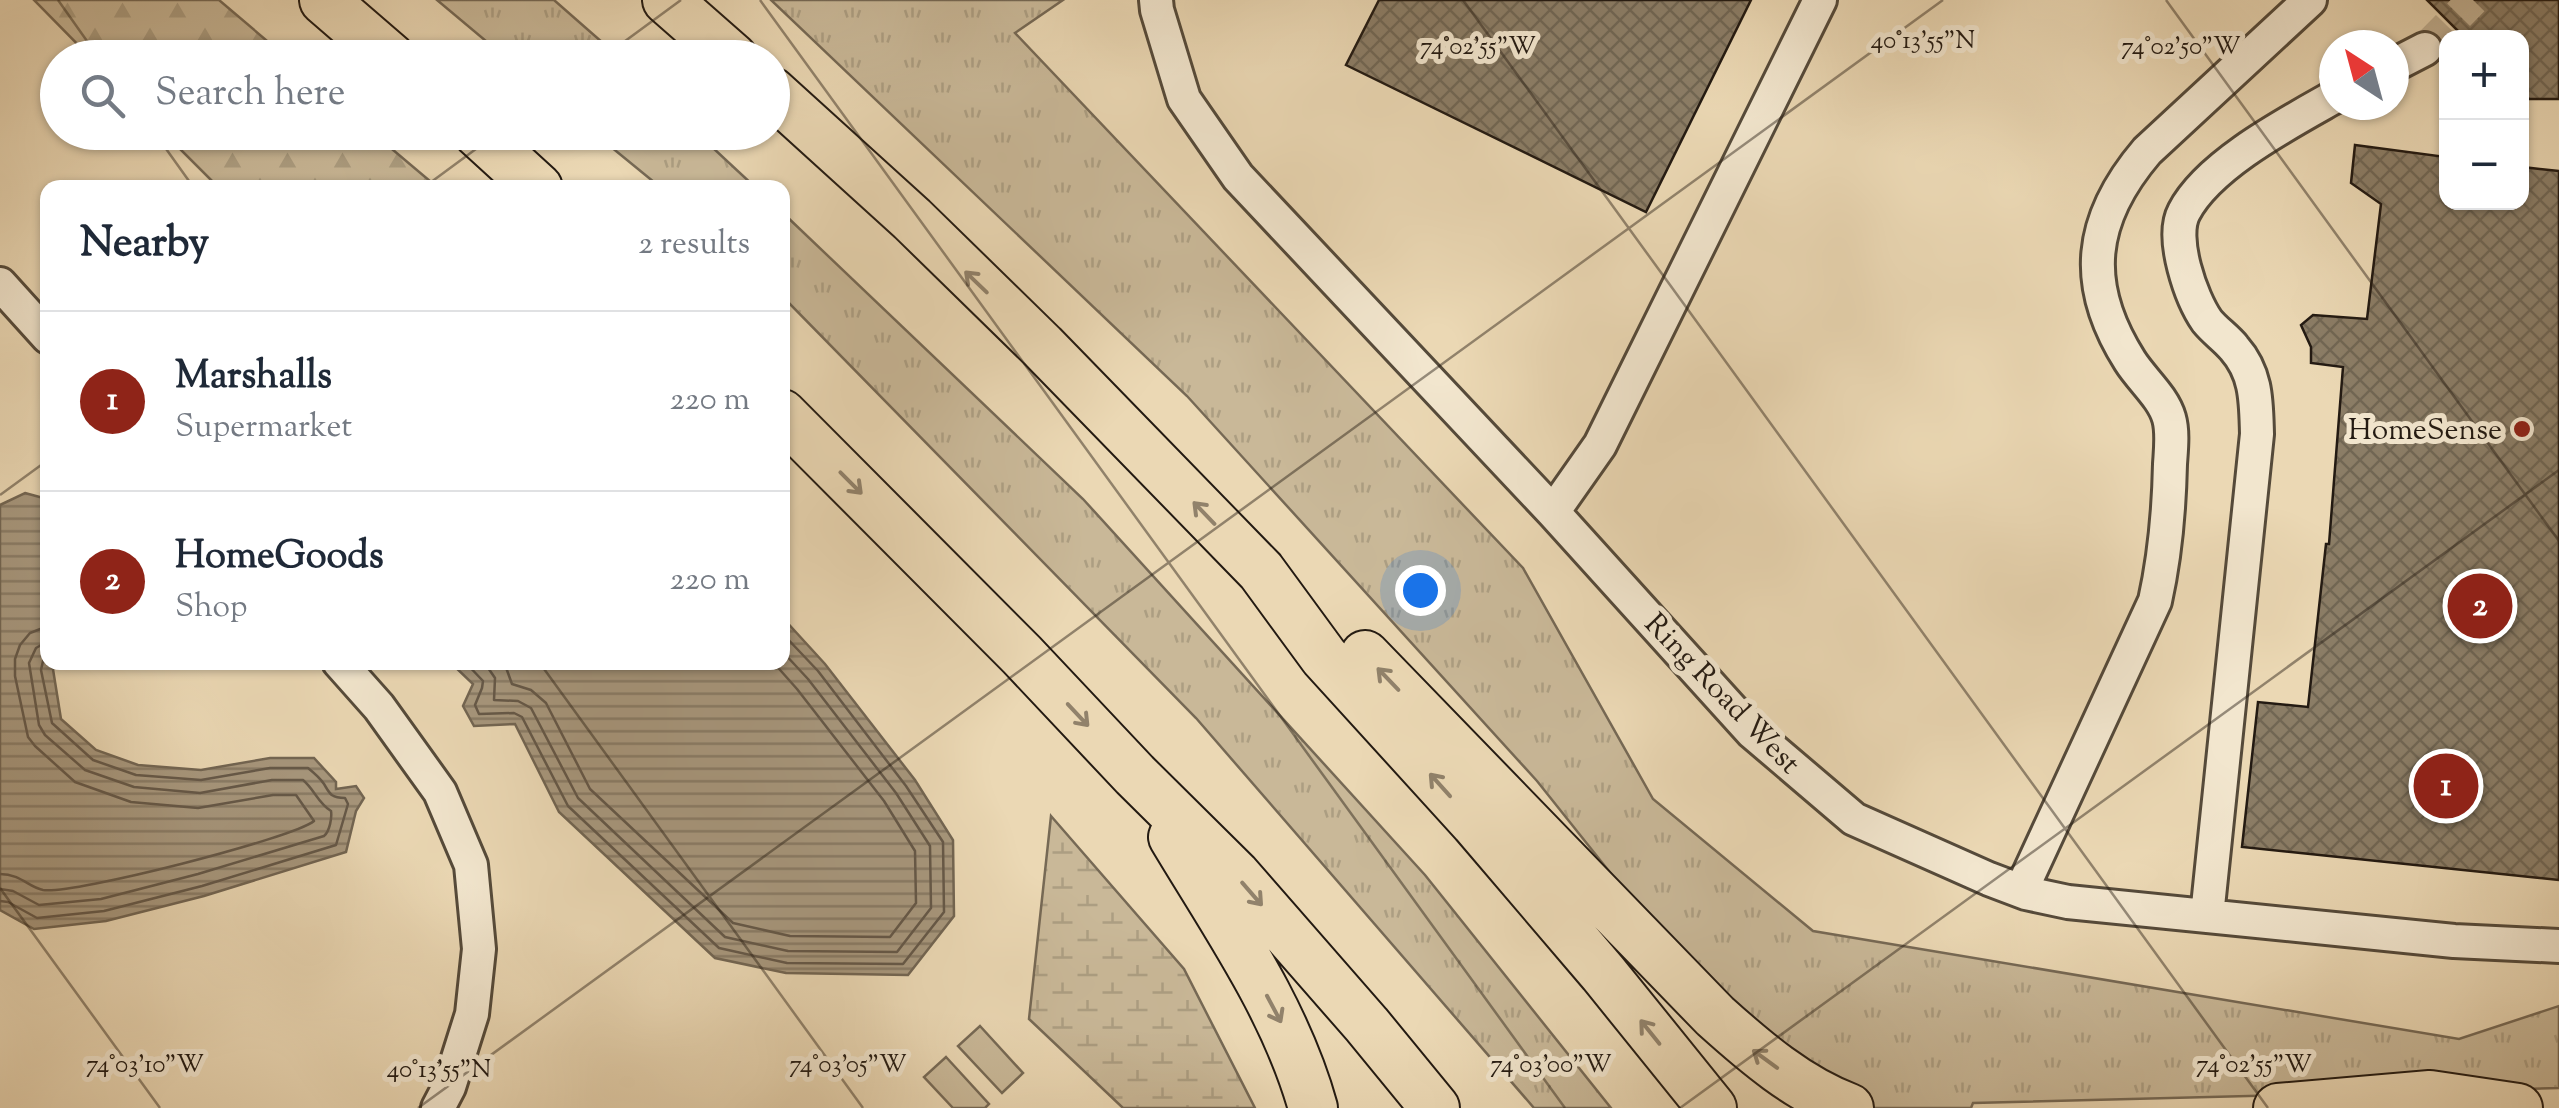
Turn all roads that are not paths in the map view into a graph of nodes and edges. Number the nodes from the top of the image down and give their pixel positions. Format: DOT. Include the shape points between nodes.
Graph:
graph roads {
  1 [pos="324,0"];
  2 [pos="667,0"];
  3 [pos="1156,0"];
  4 [pos="1820,0"];
  5 [pos="2310,0"];
  6 [pos="371,40"];
  7 [pos="713,40"];
  8 [pos="2425,49"];
  9 [pos="2409,57"];
  10 [pos="2319,106"];
  11 [pos="790,108"];
  12 [pos="497,150"];
  13 [pos="529,180"];
  14 [pos="0,284"];
  15 [pos="40,328"];
  16 [pos="790,422"];
  17 [pos="1553,512"];
  18 [pos="1261,571"];
  19 [pos="345,670"];
  20 [pos="1134,775"];
  21 [pos="2020,891"];
  22 [pos="2207,916"];
  23 [pos="2559,946"];
  24 [pos="438,1108"];
  25 [pos="1313,1108"];
  26 [pos="1435,1108"];
  27 [pos="1712,1108"];
  28 [pos="1849,1108"];
  29 [pos="2278,1108"];
  30 [pos="2518,1108"];
  1 -- 6 [label="highway"];
  2 -- 7 [label="highway"];
  3 -- 17 [label="street, Ring Road West" via="1184,100 1238,177"];
  4 -- 17 [label="street" via="1600,446"];
  5 -- 21 [label="street" via="2147,151 2111,201 2100,232 2098,273 2107,314 2170,420 2163,568 2155,601"];
  8 -- 9 [label="street"];
  10 -- 22 [label="street" via="2205,182 2182,216 2180,250 2190,288 2256,387 2253,493"];
  18 -- 11 [label="highway, one-way" via="1042,346"];
  12 -- 13 [label="highway"];
  14 -- 15 [label="street"];
  16 -- 20 [label="highway, one-way"];
  17 -- 21 [label="street, Ring Road West" via="1752,732 1854,819"];
  27 -- 18 [label="highway, one-way" via="1488,838 1324,657"];
  28 -- 18 [label="highway, one-way" via="1802,1085 1715,1016 1344,634"];
  19 -- 24 [label="street" via="440,792 471,865 479,950 472,1014"];
  20 -- 25 [label="highway, one-way" via="1280,1020"];
  20 -- 26 [label="highway, one-way" via="1236,875"];
  21 -- 22 [label="street, Ring Road West"];
  22 -- 23 [label="street, Ring Road West"];
  29 -- 30 [label="highway" via="2430,1094"];
}
